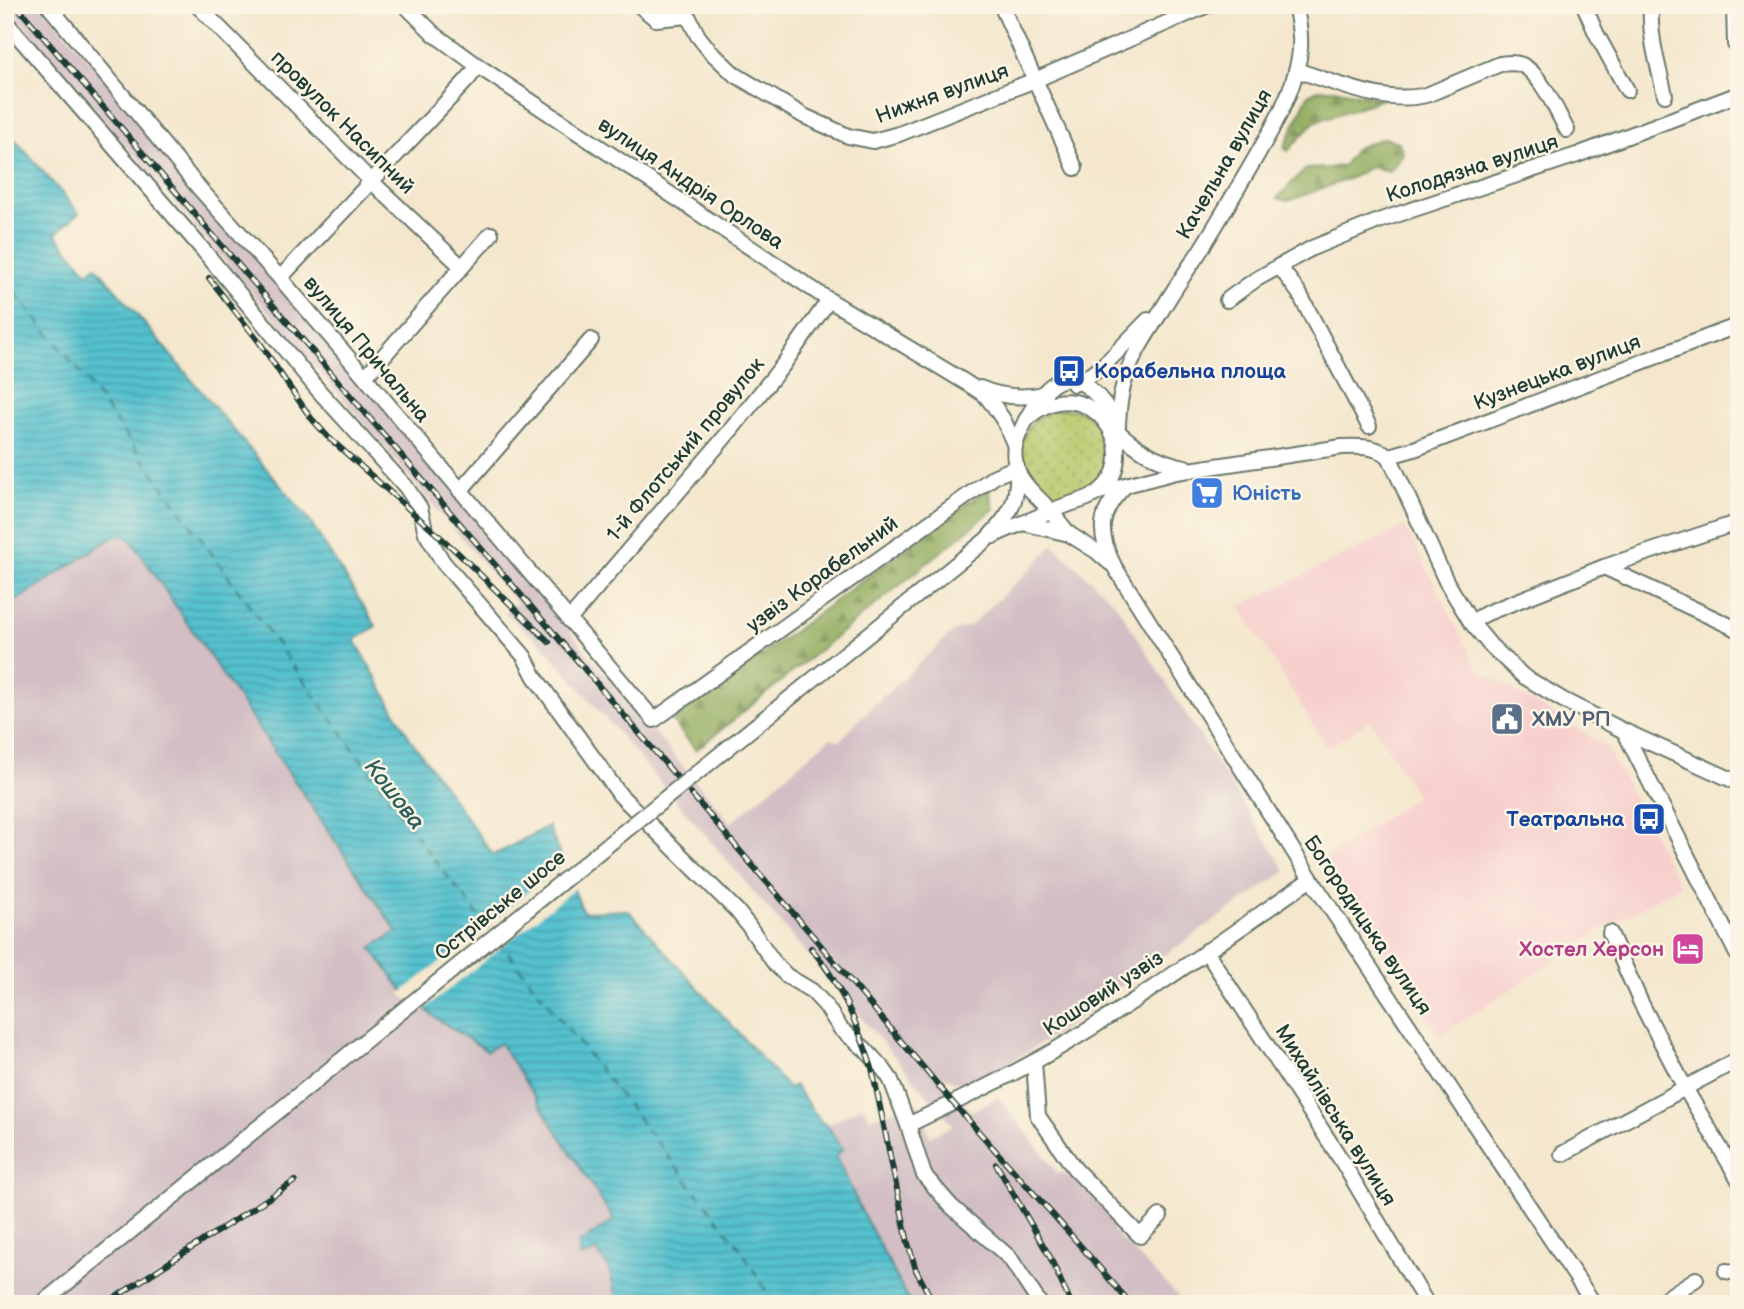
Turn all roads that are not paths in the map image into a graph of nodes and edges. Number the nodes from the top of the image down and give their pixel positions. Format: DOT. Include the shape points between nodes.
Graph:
graph roads {
  1 [pos="48,5"];
  2 [pos="197,5"];
  3 [pos="405,5"];
  4 [pos="639,5"];
  5 [pos="1001,5"];
  6 [pos="1208,5"];
  7 [pos="1295,5"];
  8 [pos="1584,5"];
  9 [pos="1651,5"];
  10 [pos="1734,5"];
  11 [pos="686,11"];
  12 [pos="5,21"];
  13 [pos="1735,44"];
  14 [pos="478,66"];
  15 [pos="1296,70"];
  16 [pos="1035,80"];
  17 [pos="1627,90"];
  18 [pos="1739,94"];
  19 [pos="1665,95"];
  20 [pos="1567,130"];
  21 [pos="1076,168"];
  22 [pos="371,181"];
  23 [pos="491,234"];
  24 [pos="1279,266"];
  25 [pos="462,267"];
  26 [pos="280,278"];
  27 [pos="1170,296"];
  28 [pos="829,300"];
  29 [pos="1227,300"];
  30 [pos="1739,325"];
  31 [pos="591,340"];
  32 [pos="365,377"];
  33 [pos="1080,381"];
  34 [pos="965,382"];
  35 [pos="1050,397"];
  36 [pos="1119,409"];
  37 [pos="1103,418"];
  38 [pos="1369,426"];
  39 [pos="1117,432"];
  40 [pos="1015,446"];
  41 [pos="1117,447"];
  42 [pos="1136,447"];
  43 [pos="1389,456"];
  44 [pos="1017,467"];
  45 [pos="1194,469"];
  46 [pos="1126,485"];
  47 [pos="460,491"];
  48 [pos="1099,492"];
  49 [pos="1037,495"];
  50 [pos="1069,504"];
  51 [pos="1051,512"];
  52 [pos="1739,522"];
  53 [pos="1023,523"];
  54 [pos="1069,534"];
  55 [pos="1103,538"];
  56 [pos="986,540"];
  57 [pos="1114,566"];
  58 [pos="1604,567"];
  59 [pos="569,620"];
  60 [pos="1471,622"];
  61 [pos="1739,630"];
  62 [pos="654,720"];
  63 [pos="1624,731"];
  64 [pos="1739,783"];
  65 [pos="1311,879"];
  66 [pos="1609,933"];
  67 [pos="1206,951"];
  68 [pos="1739,958"];
  69 [pos="1739,1059"];
  70 [pos="1034,1062"];
  71 [pos="1685,1088"];
  72 [pos="908,1125"];
  73 [pos="1562,1154"];
  74 [pos="1739,1180"];
  75 [pos="1160,1216"];
  76 [pos="1696,1279"];
  77 [pos="41,1304"];
  78 [pos="1040,1304"];
  79 [pos="1427,1304"];
  80 [pos="1594,1304"];
  81 [pos="1657,1304"];
  1 -- 26 [label="street, вулиця Причальна"];
  2 -- 22 [label="street, провулок Насипний"];
  3 -- 14 [label="street, вулиця Андрія Орлова" via="434,34"];
  4 -- 11 [label="street, Нижня вулиця" via="656,19"];
  5 -- 16 [label="street"];
  6 -- 16 [label="street, Нижня вулиця"];
  7 -- 15 [label="street, Качельна вулиця" via="1300,25"];
  8 -- 17 [label="street"];
  9 -- 19 [label="street" via="1654,48"];
  10 -- 13 [label="street"];
  11 -- 16 [label="street, Нижня вулиця" via="698,36 734,74 804,116 861,139 873,141 899,134"];
  12 -- 72 [label="street" via="406,487 443,562 524,656 620,795 737,911 775,964 812,991 841,1029 884,1070"];
  14 -- 22 [label="street"];
  14 -- 28 [label="street, вулиця Андрія Орлова"];
  15 -- 20 [label="street" via="1358,91 1418,98 1500,64 1521,64 1539,80"];
  15 -- 27 [label="street, Качельна вулиця" via="1272,128"];
  16 -- 21 [label="street"];
  18 -- 24 [label="street, Колодязна вулиця" via="1577,155 1381,220"];
  22 -- 25 [label="street, провулок Насипний"];
  22 -- 26 [label="street"];
  23 -- 25 [label="street"];
  24 -- 29 [label="street, Колодязна вулиця"];
  24 -- 38 [label="street" via="1299,293"];
  25 -- 32 [label="street"];
  26 -- 32 [label="street, вулиця Причальна"];
  27 -- 33 [label="street, Качельна вулиця" via="1111,358"];
  27 -- 36 [label="street, Качельна вулиця" via="1127,373"];
  28 -- 34 [label="street, вулиця Андрія Орлова"];
  28 -- 59 [label="street, 1-й Флотський провулок" via="730,431"];
  30 -- 43 [label="street, Кузнецька вулиця"];
  31 -- 47 [label="street"];
  32 -- 47 [label="street, вулиця Причальна"];
  33 -- 35 [label="street, Качельна вулиця"];
  33 -- 35 [label="street" via="1066,379 1053,384"];
  33 -- 39 [label="street" via="1104,402"];
  34 -- 35 [label="street, вулиця Андрія Орлова" via="1002,394"];
  34 -- 40 [label="street, вулиця Андрія Орлова" via="994,406"];
  35 -- 37 [label="street" via="1074,402"];
  35 -- 40 [label="street" via="1026,421"];
  36 -- 39 [label="street, Качельна вулиця"];
  36 -- 42 [label="street"];
  37 -- 39 [label="street"];
  37 -- 41 [label="street"];
  39 -- 41 [label="street, Качельна вулиця"];
  39 -- 42 [label="street"];
  40 -- 44 [label="street"];
  41 -- 48 [label="street" via="1110,479"];
  42 -- 45 [label="street" via="1158,460"];
  43 -- 45 [label="street" via="1375,448 1342,447"];
  43 -- 60 [label="street" via="1446,581"];
  44 -- 49 [label="street" via="1024,483"];
  44 -- 56 [label="street, Острівське шосе" via="1018,484 1010,512"];
  44 -- 62 [label="street, узвіз Корабельний" via="995,476"];
  45 -- 46 [label="street"];
  46 -- 48 [label="street"];
  46 -- 55 [label="street" via="1106,510"];
  47 -- 59 [label="street, вулиця Причальна"];
  48 -- 50 [label="street"];
  48 -- 55 [label="street, Богородицька вулиця"];
  49 -- 50 [label="street"];
  49 -- 51 [label="street, Богородицька вулиця"];
  50 -- 51 [label="street, Острівське шосе"];
  51 -- 53 [label="street, Острівське шосе"];
  51 -- 54 [label="street, Богородицька вулиця"];
  52 -- 58 [label="street"];
  53 -- 54 [label="street, Богородицька вулиця"];
  53 -- 56 [label="street, Острівське шосе"];
  54 -- 57 [label="street, Богородицька вулиця"];
  55 -- 57 [label="street, Богородицька вулиця"];
  56 -- 77 [label="street, Острівське шосе, bridge"];
  57 -- 65 [label="street, Богородицька вулиця"];
  58 -- 60 [label="street"];
  58 -- 61 [label="street"];
  59 -- 62 [label="street, вулиця Причальна"];
  60 -- 63 [label="street" via="1524,676"];
  63 -- 64 [label="street"];
  63 -- 68 [label="street"];
  65 -- 67 [label="street, Кошовий узвіз"];
  65 -- 80 [label="street, Богородицька вулиця"];
  66 -- 71 [label="street"];
  67 -- 70 [label="street, Кошовий узвіз"];
  67 -- 79 [label="street, Михайлівська вулиця" via="1340,1158"];
  69 -- 71 [label="street"];
  70 -- 72 [label="street, Кошовий узвіз"];
  70 -- 75 [label="street" via="1038,1116 1074,1169 1140,1236"];
  71 -- 73 [label="street"];
  71 -- 74 [label="street"];
  72 -- 78 [label="street" via="924,1175 951,1206 1010,1258"];
  76 -- 81 [label="street"];
}
